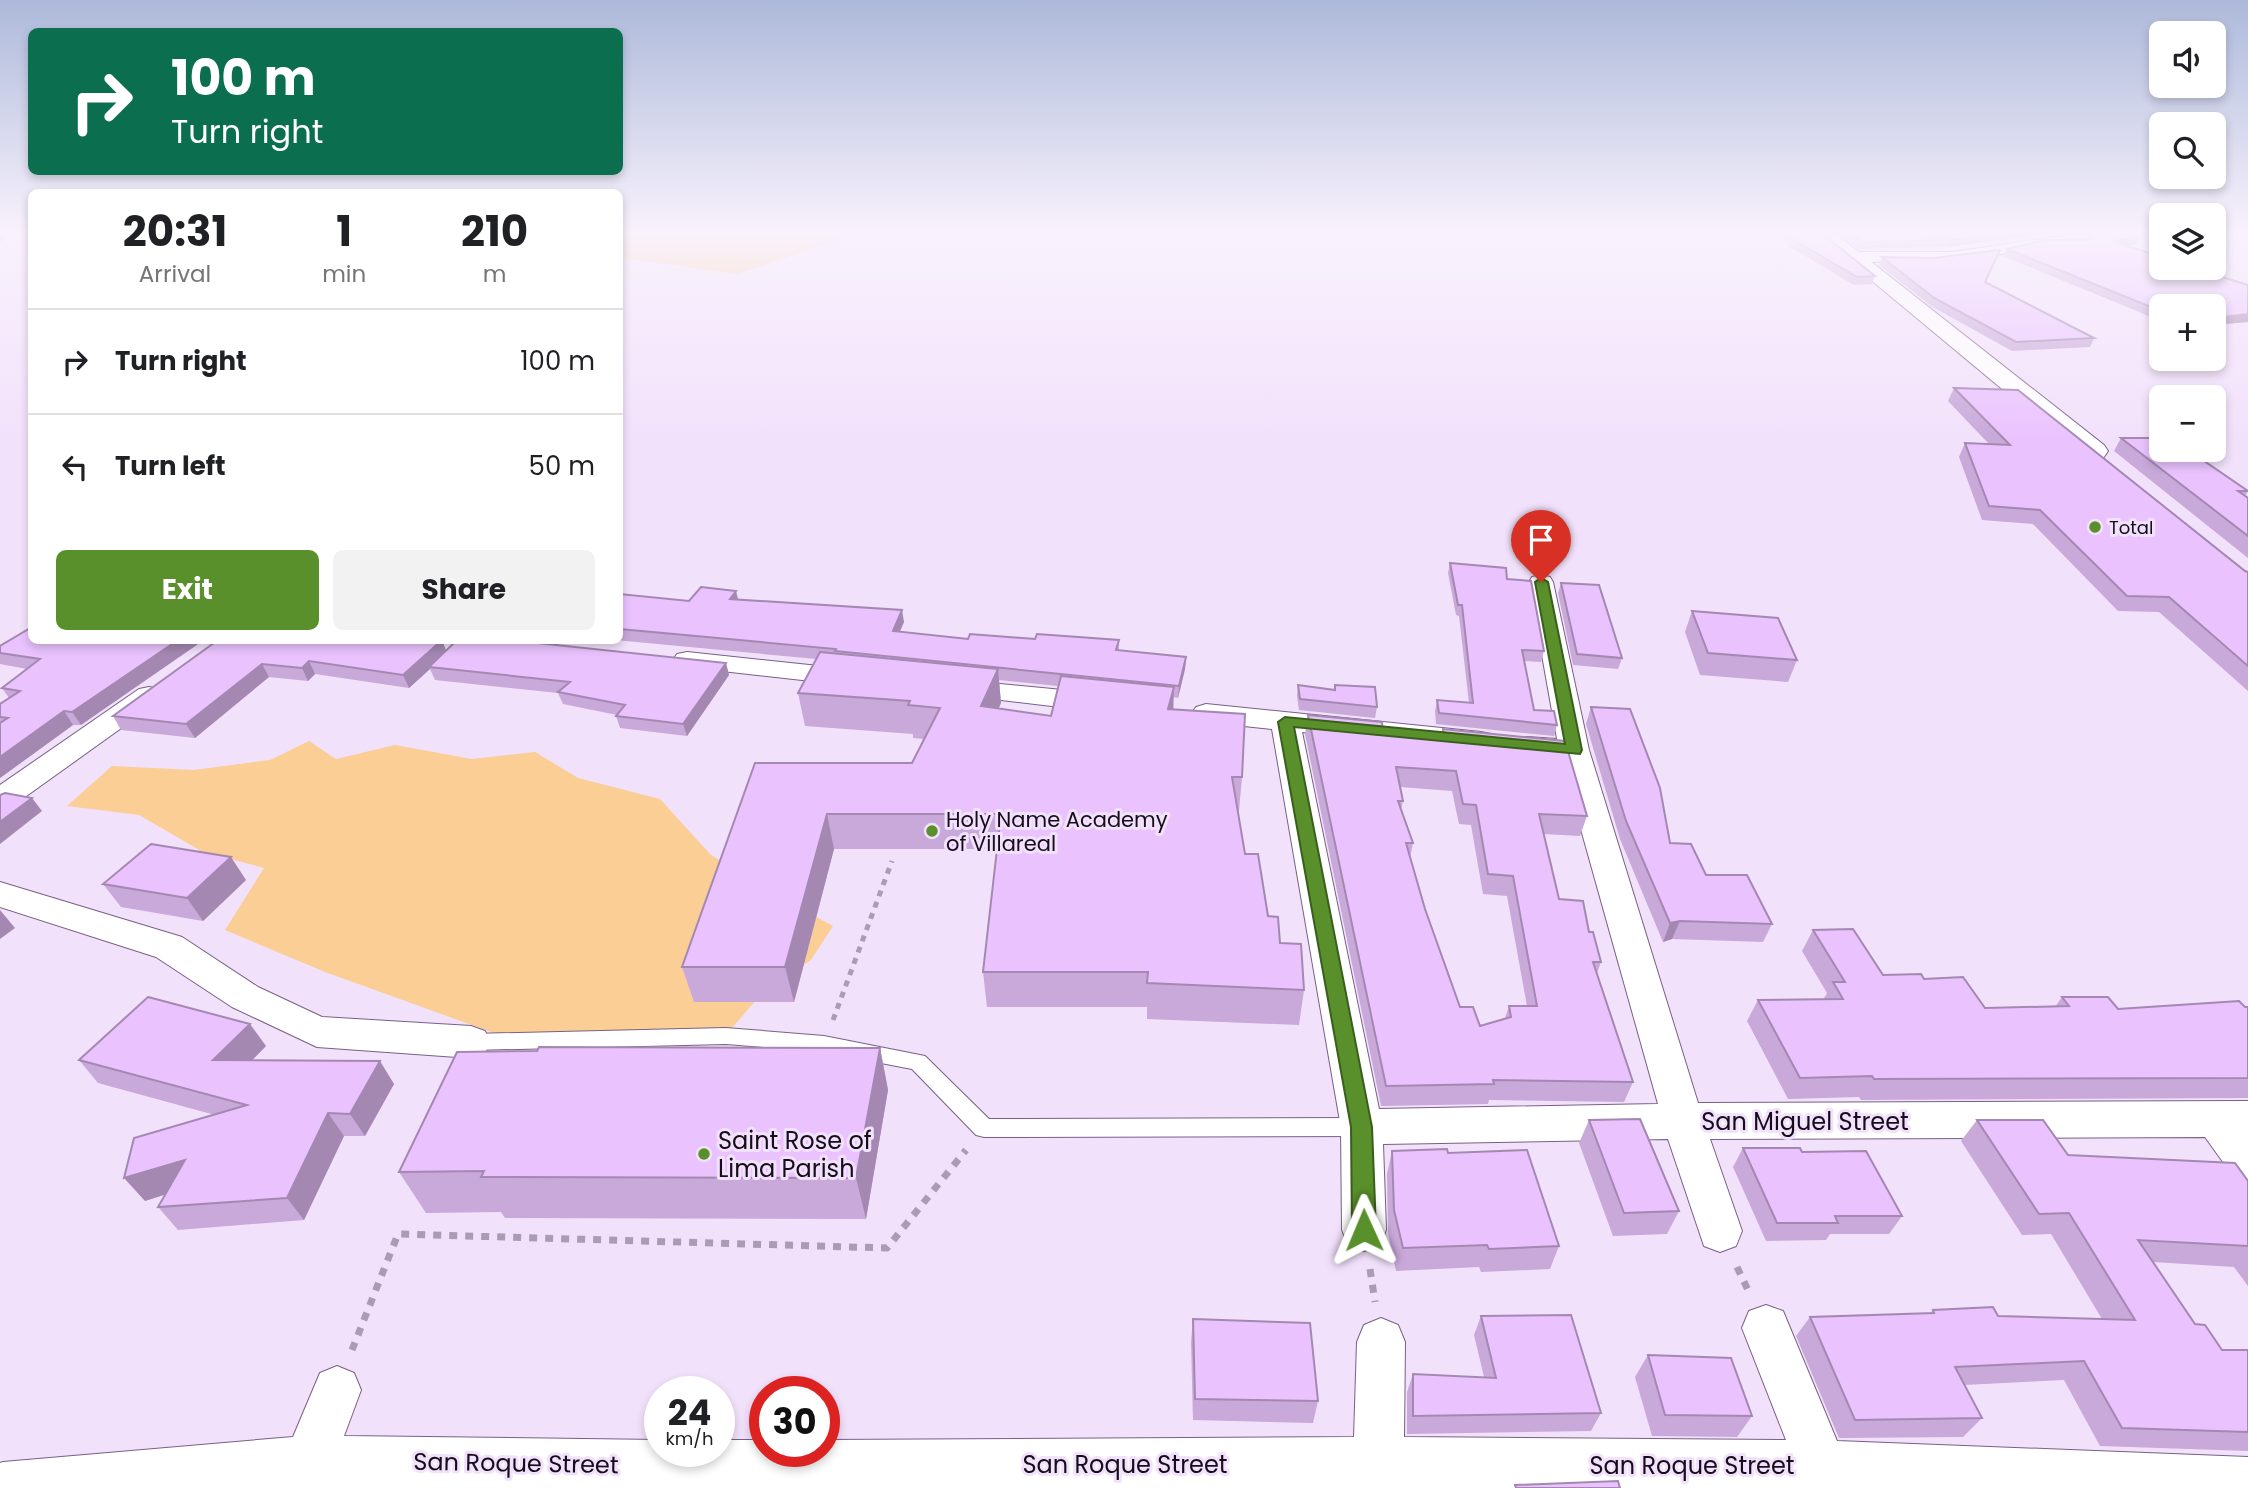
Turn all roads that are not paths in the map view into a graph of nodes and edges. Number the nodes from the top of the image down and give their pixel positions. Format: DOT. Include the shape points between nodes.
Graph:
graph roads {
  1 [pos="1909,300"];
  2 [pos="2110,464"];
  3 [pos="1541,582"];
  4 [pos="662,657"];
  5 [pos="870,679"];
  6 [pos="170,680"];
  7 [pos="939,686"];
  8 [pos="1119,704"];
  9 [pos="1175,710"];
  10 [pos="1285,722"];
  11 [pos="1574,750"];
  12 [pos="0,800"];
  13 [pos="0,894"];
  14 [pos="471,1042"];
  15 [pos="2232,1119"];
  16 [pos="1683,1121"];
  17 [pos="1362,1127"];
  18 [pos="2248,1163"];
  19 [pos="1364,1230"];
  20 [pos="1720,1231"];
  21 [pos="1766,1328"];
  22 [pos="1381,1342"];
  23 [pos="337,1390"];
  24 [pos="301,1474"];
  25 [pos="1379,1475"];
  26 [pos="1827,1477"];
  27 [pos="2248,1483"];
  28 [pos="3,1488"];
  1 -- 2 [label="main road"];
  3 -- 11 [label="street"];
  4 -- 5 [label="street"];
  6 -- 12 [label="street"];
  7 -- 8 [label="street"];
  9 -- 10 [label="street"];
  10 -- 11 [label="street"];
  10 -- 17 [label="street"];
  11 -- 16 [label="street"];
  13 -- 14 [label="street" via="169,947 245,997 317,1032"];
  14 -- 17 [label="lane" via="726,1036 824,1044 918,1062 984,1128"];
  15 -- 16 [label="street, San Miguel Street"];
  15 -- 18 [label="street"];
  16 -- 17 [label="street, San Miguel Street"];
  16 -- 20 [label="street"];
  17 -- 19 [label="street"];
  21 -- 26 [label="street"];
  22 -- 25 [label="street"];
  23 -- 24 [label="street"];
  24 -- 25 [label="street, San Roque Street" via="740,1466"];
  24 -- 28 [label="street, San Roque Street"];
  25 -- 26 [label="street, San Roque Street"];
  26 -- 27 [label="street, San Roque Street"];
}
